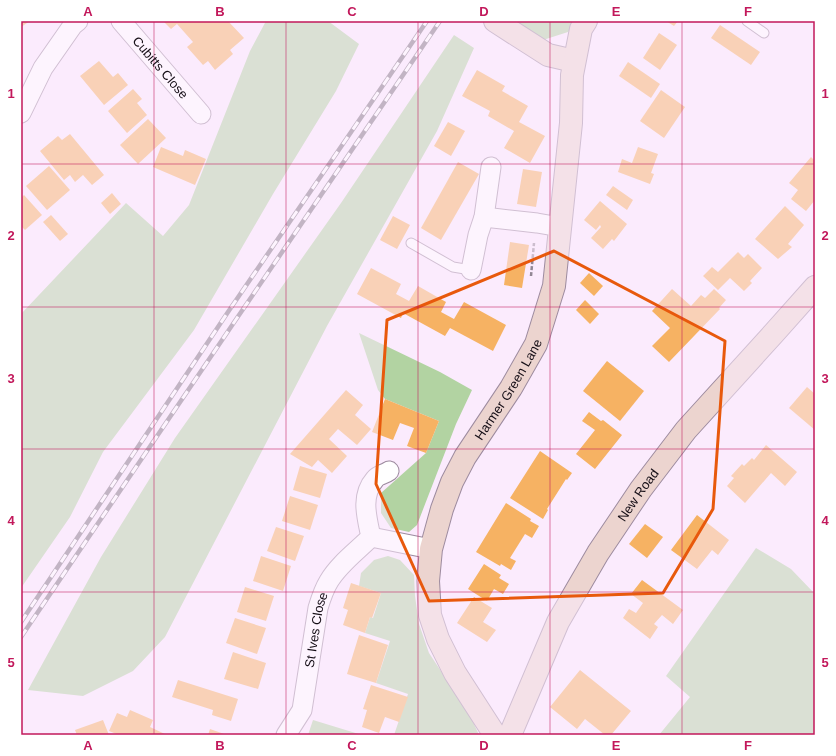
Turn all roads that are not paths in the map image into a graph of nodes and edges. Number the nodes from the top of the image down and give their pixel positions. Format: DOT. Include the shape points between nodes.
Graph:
graph roads {
  1 [pos="78,21"];
  2 [pos="121,21"];
  3 [pos="495,21"];
  4 [pos="586,21"];
  5 [pos="747,21"];
  6 [pos="764,33"];
  7 [pos="574,62"];
  8 [pos="21,113"];
  9 [pos="201,114"];
  10 [pos="491,167"];
  11 [pos="484,217"];
  12 [pos="560,227"];
  13 [pos="411,243"];
  14 [pos="470,270"];
  15 [pos="815,287"];
  16 [pos="389,471"];
  17 [pos="371,537"];
  18 [pos="431,549"];
  19 [pos="286,735"];
  20 [pos="495,735"];
  21 [pos="510,735"];
  1 -- 8 [label="street" via="43,68"];
  2 -- 9 [label="street, Cubitts Close"];
  3 -- 7 [label="street" via="548,55"];
  4 -- 7 [label="street, Harmer Green Lane"];
  5 -- 6 [label="lane"];
  7 -- 12 [label="street, Harmer Green Lane" via="571,123"];
  10 -- 11 [label="street"];
  11 -- 12 [label="street"];
  11 -- 14 [label="street"];
  12 -- 18 [label="street, Harmer Green Lane" via="554,286 536,344 511,388 465,456 442,509"];
  13 -- 14 [label="lane" via="453,267"];
  15 -- 21 [label="street, New Road" via="686,430 641,489 598,553 558,622"];
  16 -- 17 [label="street" via="376,478 366,497 365,510"];
  17 -- 18 [label="street"];
  17 -- 19 [label="street, St Ives Close" via="340,566 324,592 318,608 302,710"];
  18 -- 20 [label="street, Harmer Green Lane" via="428,581 430,615 438,639 455,673"];
}
